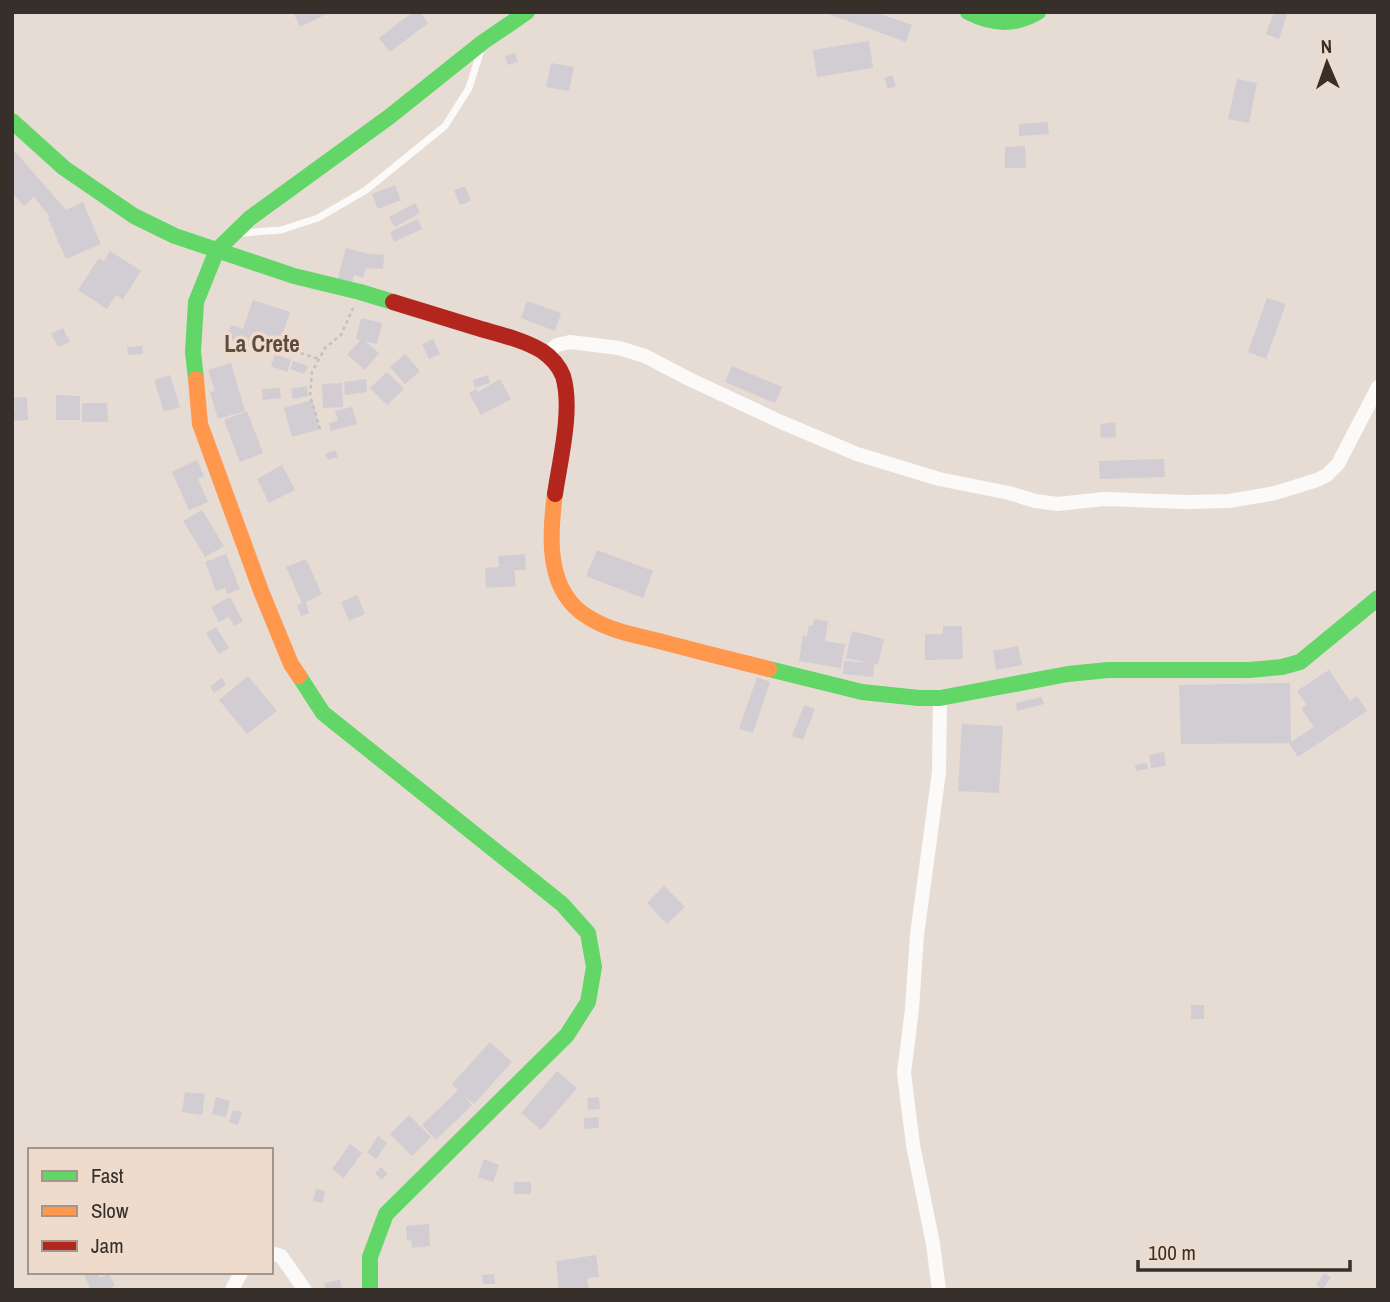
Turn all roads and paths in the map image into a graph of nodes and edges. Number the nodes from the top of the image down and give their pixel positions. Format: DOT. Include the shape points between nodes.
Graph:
graph roads {
  1 [pos="527,12"];
  2 [pos="968,12"];
  3 [pos="1038,12"];
  4 [pos="483,42"];
  5 [pos="12,121"];
  6 [pos="234,234"];
  7 [pos="217,250"];
  8 [pos="359,292"];
  9 [pos="294,351"];
  10 [pos="547,353"];
  11 [pos="319,359"];
  12 [pos="1378,387"];
  13 [pos="320,429"];
  14 [pos="1378,598"];
  15 [pos="940,698"];
  16 [pos="273,1254"];
  17 [pos="240,1274"];
  18 [pos="232,1290"];
  19 [pos="305,1290"];
  20 [pos="370,1290"];
  21 [pos="939,1290"];
  1 -- 4 [label="main road"];
  2 -- 3 [label="main road" via="1007,23"];
  4 -- 6 [label="main road"];
  4 -- 6 [label="lane" via="469,88 445,126 376,182 318,218 281,230"];
  5 -- 7 [label="main road" via="64,168 134,216"];
  6 -- 7 [label="main road"];
  7 -- 8 [label="main road"];
  7 -- 20 [label="main road" via="196,302 193,352 200,424 291,664 323,713 562,904 588,933 594,967 588,1002 567,1035 386,1214 370,1258"];
  8 -- 10 [label="main road"];
  8 -- 11 [label="path" via="341,335"];
  9 -- 11 [label="path"];
  10 -- 12 [label="street" via="570,342 619,348 857,454 1058,504 1104,499 1229,501 1317,480 1338,464"];
  10 -- 15 [label="main road" via="563,374 567,415 551,554 555,575 572,605 618,631 695,651 862,692"];
  11 -- 13 [label="path" via="312,372 310,395"];
  14 -- 15 [label="main road" via="1300,662 1282,667 1108,670"];
  15 -- 21 [label="street" via="939,772 904,1073"];
  16 -- 19 [label="street" via="281,1256"];
  17 -- 18 [label="street"];
}
